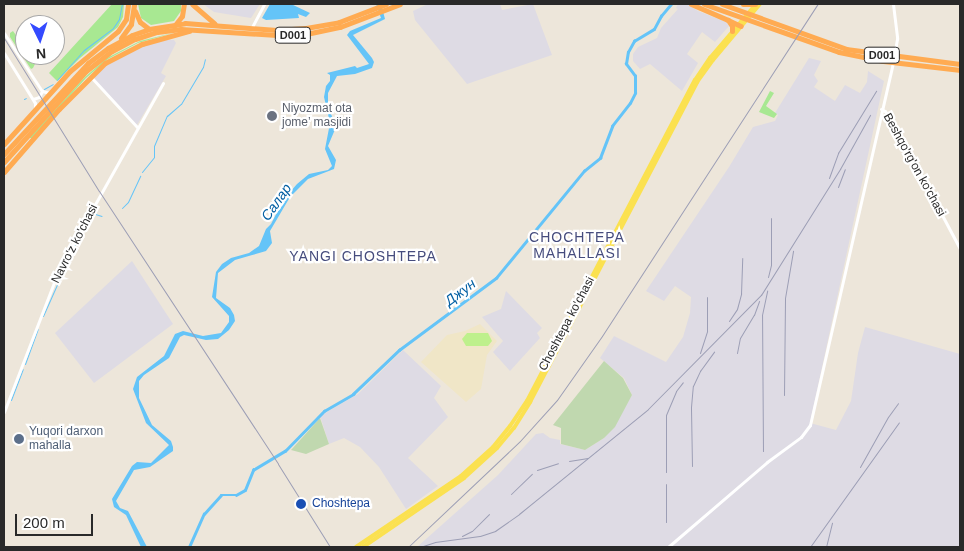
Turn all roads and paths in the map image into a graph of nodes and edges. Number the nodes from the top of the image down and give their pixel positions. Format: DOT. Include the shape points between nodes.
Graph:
graph roads {
  1 [pos="128,4"];
  2 [pos="184,4"];
  3 [pos="192,4"];
  4 [pos="264,4"];
  5 [pos="400,4"];
  6 [pos="691,4"];
  7 [pos="704,4"];
  8 [pos="722,4"];
  9 [pos="743,4"];
  10 [pos="760,4"];
  11 [pos="893,4"];
  12 [pos="134,5"];
  13 [pos="388,6"];
  14 [pos="754,7"];
  15 [pos="728,20"];
  16 [pos="176,24"];
  17 [pos="215,24"];
  18 [pos="740,24"];
  19 [pos="340,25"];
  20 [pos="252,28"];
  21 [pos="149,29"];
  22 [pos="209,29"];
  23 [pos="169,30"];
  24 [pos="732,31"];
  25 [pos="157,32"];
  26 [pos="4,33"];
  27 [pos="117,42"];
  28 [pos="4,53"];
  29 [pos="893,59"];
  30 [pos="960,64"];
  31 [pos="83,68"];
  32 [pos="960,70"];
  33 [pos="70,71"];
  34 [pos="90,76"];
  35 [pos="163,83"];
  36 [pos="42,91"];
  37 [pos="51,93"];
  38 [pos="33,99"];
  39 [pos="881,109"];
  40 [pos="34,112"];
  41 [pos="674,122"];
  42 [pos="137,127"];
  43 [pos="33,139"];
  44 [pos="22,141"];
  45 [pos="4,144"];
  46 [pos="7,153"];
  47 [pos="4,162"];
  48 [pos="4,172"];
  49 [pos="960,249"];
  50 [pos="4,412"];
  51 [pos="519,417"];
  52 [pos="356,547"];
  53 [pos="363,547"];
  54 [pos="668,547"];
  1 -- 33 [label="highway" via="126,18 119,30"];
  2 -- 16 [label="highway" via="182,16"];
  3 -- 17 [label="highway"];
  4 -- 20 [label="street"];
  5 -- 13 [label="highway"];
  6 -- 15 [label="highway"];
  7 -- 29 [label="highway, D001" via="834,51"];
  8 -- 29 [label="highway, D001" via="839,47"];
  9 -- 14 [label="highway"];
  10 -- 14 [label="main road, Choshtepa ko'chasi"];
  11 -- 29 [label="street" via="897,39"];
  12 -- 21 [label="highway" via="138,19"];
  12 -- 27 [label="highway" via="130,26"];
  13 -- 19 [label="highway, D001"];
  14 -- 18 [label="main road, Choshtepa ko'chasi"];
  15 -- 18 [label="highway"];
  15 -- 24 [label="highway"];
  16 -- 17 [label="highway, D001"];
  16 -- 21 [label="highway, D001"];
  16 -- 23 [label="highway"];
  17 -- 20 [label="highway, D001"];
  18 -- 24 [label="main road, Choshtepa ko'chasi"];
  18 -- 41 [label="main road, Choshtepa ko'chasi" via="706,69"];
  19 -- 20 [label="highway, D001"];
  19 -- 22 [label="highway, D001" via="288,35"];
  21 -- 25 [label="highway"];
  21 -- 27 [label="highway, D001"];
  22 -- 23 [label="highway, D001"];
  22 -- 34 [label="highway" via="178,33 142,44 111,59"];
  23 -- 25 [label="highway, D001"];
  24 -- 41 [label="main road, Choshtepa ko'chasi" via="698,74"];
  25 -- 44 [label="highway, D001" via="125,44 95,63"];
  26 -- 36 [label="street"];
  27 -- 31 [label="highway, D001"];
  28 -- 38 [label="street"];
  29 -- 30 [label="highway, D001"];
  29 -- 32 [label="highway, D001"];
  29 -- 39 [label="street"];
  31 -- 33 [label="highway"];
  31 -- 46 [label="highway, D001"];
  33 -- 37 [label="highway"];
  34 -- 42 [label="street"];
  34 -- 43 [label="highway"];
  35 -- 42 [label="street, Navro'z ko'chasi"];
  36 -- 37 [label="street"];
  36 -- 38 [label="street"];
  37 -- 40 [label="highway"];
  38 -- 40 [label="street" via="36,105"];
  39 -- 49 [label="street, Beshqo'rg'on ko'chasi" via="892,121"];
  39 -- 54 [label="street" via="809,428"];
  40 -- 45 [label="highway"];
  41 -- 51 [label="main road, Choshtepa ko'chasi"];
  42 -- 50 [label="street, Navro'z ko'chasi" via="56,280"];
  43 -- 44 [label="highway"];
  43 -- 48 [label="highway"];
  44 -- 46 [label="highway, D001"];
  46 -- 47 [label="highway, D001"];
  51 -- 52 [label="main road, Choshtepa ko'chasi" via="461,476"];
  51 -- 53 [label="main road, Choshtepa ko'chasi" via="507,437 476,469"];
}
